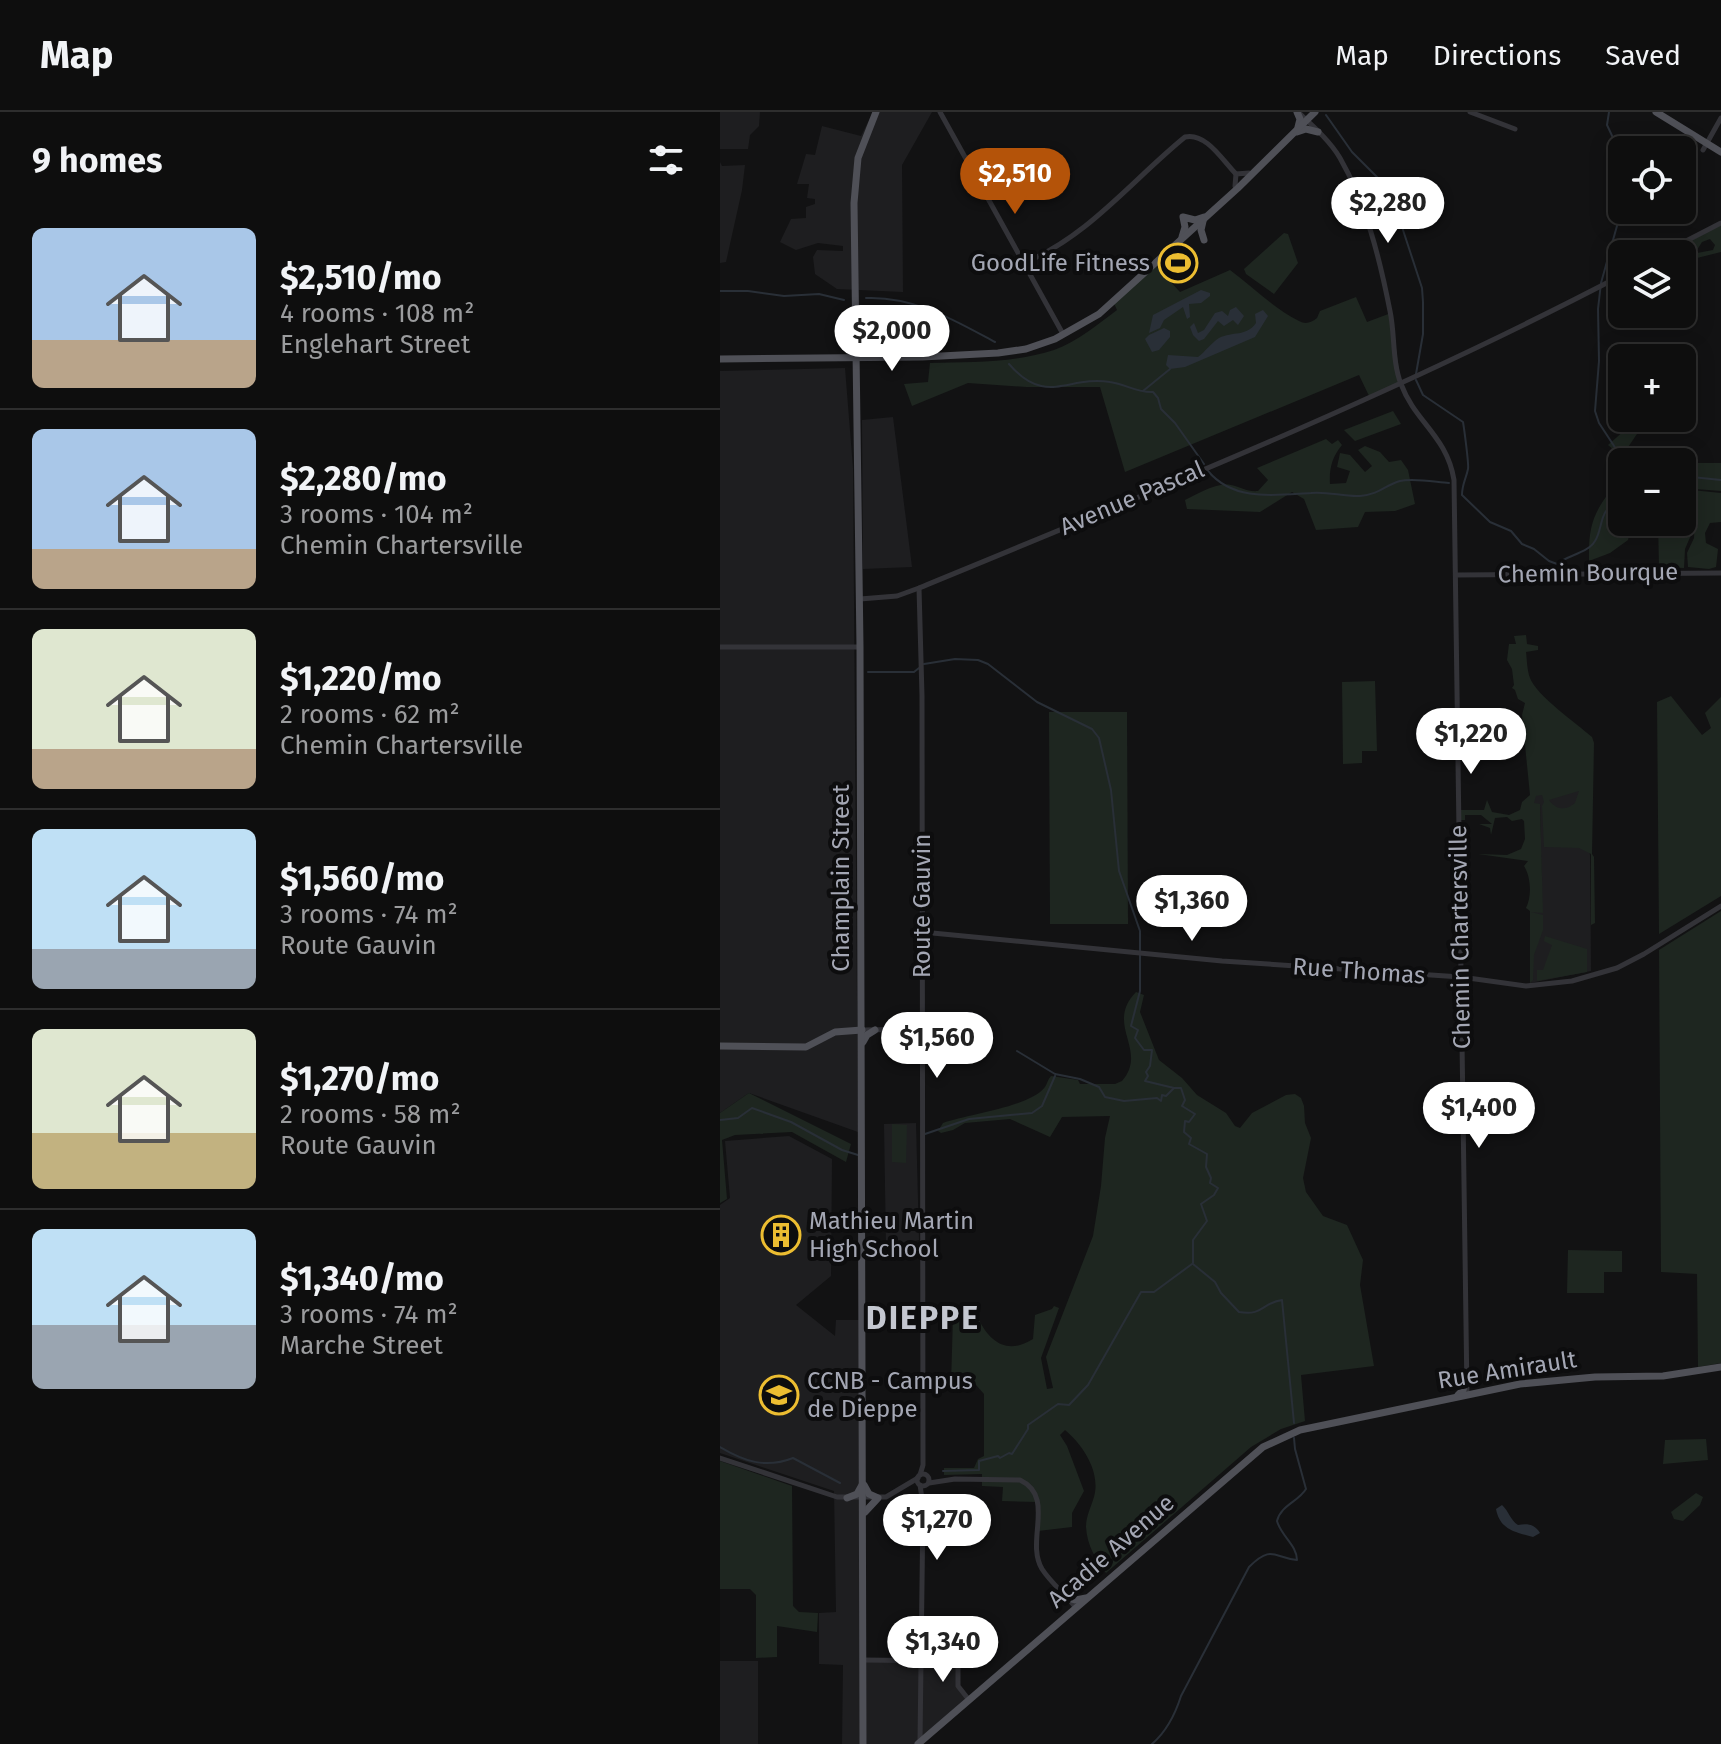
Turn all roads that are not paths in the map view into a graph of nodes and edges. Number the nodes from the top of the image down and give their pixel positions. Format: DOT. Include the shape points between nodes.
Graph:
graph roads {
  1 [pos="876,112"];
  2 [pos="940,112"];
  3 [pos="1299,112"];
  4 [pos="1315,112"];
  5 [pos="1470,112"];
  6 [pos="1656,112"];
  7 [pos="1721,118"];
  8 [pos="1307,120"];
  9 [pos="1515,129"];
  10 [pos="1318,132"];
  11 [pos="1291,135"];
  12 [pos="1707,143"];
  13 [pos="1721,152"];
  14 [pos="1260,165"];
  15 [pos="1249,173"];
  16 [pos="1236,174"];
  17 [pos="1237,187"];
  18 [pos="1204,217"];
  19 [pos="1721,223"];
  20 [pos="1181,239"];
  21 [pos="1688,240"];
  22 [pos="1024,263"];
  23 [pos="1608,283"];
  24 [pos="856,334"];
  25 [pos="1064,335"];
  26 [pos="856,356"];
  27 [pos="870,356"];
  28 [pos="835,357"];
  29 [pos="720,358"];
  30 [pos="856,373"];
  31 [pos="1401,385"];
  32 [pos="1721,573"];
  33 [pos="1456,575"];
  34 [pos="919,588"];
  35 [pos="860,599"];
  36 [pos="720,647"];
  37 [pos="860,647"];
  38 [pos="1721,906"];
  39 [pos="922,932"];
  40 [pos="1461,977"];
  41 [pos="862,1008"];
  42 [pos="922,1029"];
  43 [pos="843,1030"];
  44 [pos="862,1030"];
  45 [pos="875,1030"];
  46 [pos="720,1046"];
  47 [pos="862,1048"];
  48 [pos="1721,1367"];
  49 [pos="1467,1376"];
  50 [pos="1480,1392"];
  51 [pos="1467,1394"];
  52 [pos="1457,1396"];
  53 [pos="1300,1430"];
  54 [pos="720,1458"];
  55 [pos="923,1480"];
  56 [pos="863,1483"];
  57 [pos="847,1498"];
  58 [pos="878,1498"];
  59 [pos="863,1499"];
  60 [pos="863,1518"];
  61 [pos="1068,1598"];
  62 [pos="1088,1598"];
  63 [pos="1076,1608"];
  64 [pos="863,1660"];
  65 [pos="922,1661"];
  66 [pos="969,1700"];
  67 [pos="922,1729"];
  68 [pos="931,1733"];
  69 [pos="919,1743"];
  70 [pos="863,1744"];
  1 -- 24 [label="main road, Champlain Street" via="861,147 854,188"];
  2 -- 22 [label="street"];
  3 -- 4 [label="main road"];
  3 -- 8 [label="street, Chemin Chartersville"];
  3 -- 11 [label="main road" via="1300,124"];
  4 -- 8 [label="main road"];
  4 -- 10 [label="main road"];
  5 -- 9 [label="street"];
  6 -- 12 [label="main road"];
  7 -- 12 [label="street"];
  8 -- 10 [label="street, Chemin Chartersville"];
  8 -- 11 [label="main road"];
  10 -- 11 [label="main road" via="1306,129"];
  10 -- 31 [label="street, Chemin Chartersville" via="1339,157 1363,210 1390,310"];
  11 -- 14 [label="main road"];
  12 -- 13 [label="main road"];
  14 -- 15 [label="main road"];
  14 -- 17 [label="main road"];
  15 -- 16 [label="street"];
  15 -- 17 [label="main road"];
  16 -- 17 [label="street"];
  16 -- 22 [label="street" via="1203,139 1191,135 1074,235"];
  17 -- 18 [label="main road"];
  18 -- 20 [label="main road"];
  18 -- 20 [label="main road" via="1183,217"];
  18 -- 20 [label="main road" via="1204,240"];
  19 -- 21 [label="street"];
  20 -- 25 [label="main road" via="1099,314"];
  22 -- 25 [label="street"];
  23 -- 31 [label="street, Avenue Pascal"];
  24 -- 26 [label="main road, Champlain Street"];
  24 -- 27 [label="main road"];
  24 -- 28 [label="main road" via="849,349"];
  25 -- 27 [label="main road" via="998,353"];
  26 -- 27 [label="main road"];
  26 -- 28 [label="main road"];
  26 -- 30 [label="main road, Champlain Street"];
  27 -- 30 [label="main road"];
  28 -- 29 [label="main road"];
  28 -- 30 [label="main road" via="850,363"];
  30 -- 35 [label="main road, Champlain Street"];
  31 -- 33 [label="street, Chemin Chartersville" via="1451,464"];
  31 -- 34 [label="street, Avenue Pascal"];
  32 -- 33 [label="street, Chemin Bourque"];
  33 -- 40 [label="street, Chemin Chartersville"];
  34 -- 35 [label="street, Avenue Pascal"];
  34 -- 39 [label="street, Route Gauvin"];
  35 -- 37 [label="main road, Champlain Street"];
  36 -- 37 [label="street"];
  37 -- 41 [label="main road, Champlain Street"];
  38 -- 40 [label="street, Rue Thomas" via="1634,960 1580,979 1526,986"];
  39 -- 40 [label="street, Rue Thomas"];
  39 -- 42 [label="street, Route Gauvin"];
  40 -- 49 [label="street, Chemin Chartersville"];
  41 -- 43 [label="main road" via="856,1022"];
  41 -- 44 [label="main road, Champlain Street"];
  42 -- 45 [label="street"];
  42 -- 55 [label="street, Route Gauvin"];
  43 -- 44 [label="main road"];
  43 -- 46 [label="main road" via="806,1047"];
  43 -- 47 [label="main road"];
  44 -- 45 [label="street"];
  44 -- 47 [label="main road, Champlain Street"];
  45 -- 47 [label="main road" via="865,1037"];
  47 -- 56 [label="main road, Champlain Street"];
  48 -- 50 [label="main road, Rue Amirault"];
  49 -- 50 [label="main road" via="1470,1388"];
  49 -- 51 [label="street, Chemin Chartersville"];
  49 -- 52 [label="main road"];
  50 -- 51 [label="main road, Rue Amirault"];
  51 -- 52 [label="main road, Rue Amirault"];
  52 -- 53 [label="main road, Rue Amirault"];
  53 -- 62 [label="main road, Acadie Avenue" via="1263,1447"];
  54 -- 57 [label="street"];
  55 -- 58 [label="street"];
  55 -- 61 [label="street" via="1029,1484 1038,1502 1040,1567"];
  55 -- 65 [label="street, Route Gauvin"];
  56 -- 57 [label="main road"];
  56 -- 58 [label="main road"];
  56 -- 59 [label="main road, Champlain Street"];
  57 -- 59 [label="street"];
  58 -- 59 [label="street"];
  58 -- 60 [label="main road"];
  59 -- 60 [label="main road, Champlain Street"];
  60 -- 64 [label="main road, Champlain Street"];
  61 -- 62 [label="main road"];
  61 -- 63 [label="street"];
  62 -- 63 [label="main road, Acadie Avenue"];
  63 -- 66 [label="main road, Acadie Avenue"];
  64 -- 65 [label="street"];
  64 -- 70 [label="main road, Champlain Street"];
  65 -- 66 [label="street" via="955,1662 958,1686"];
  65 -- 67 [label="street, Route Gauvin"];
  66 -- 68 [label="main road, Acadie Avenue"];
  67 -- 68 [label="street"];
  67 -- 69 [label="street, Route Gauvin"];
  68 -- 69 [label="main road, Acadie Avenue"];
}
